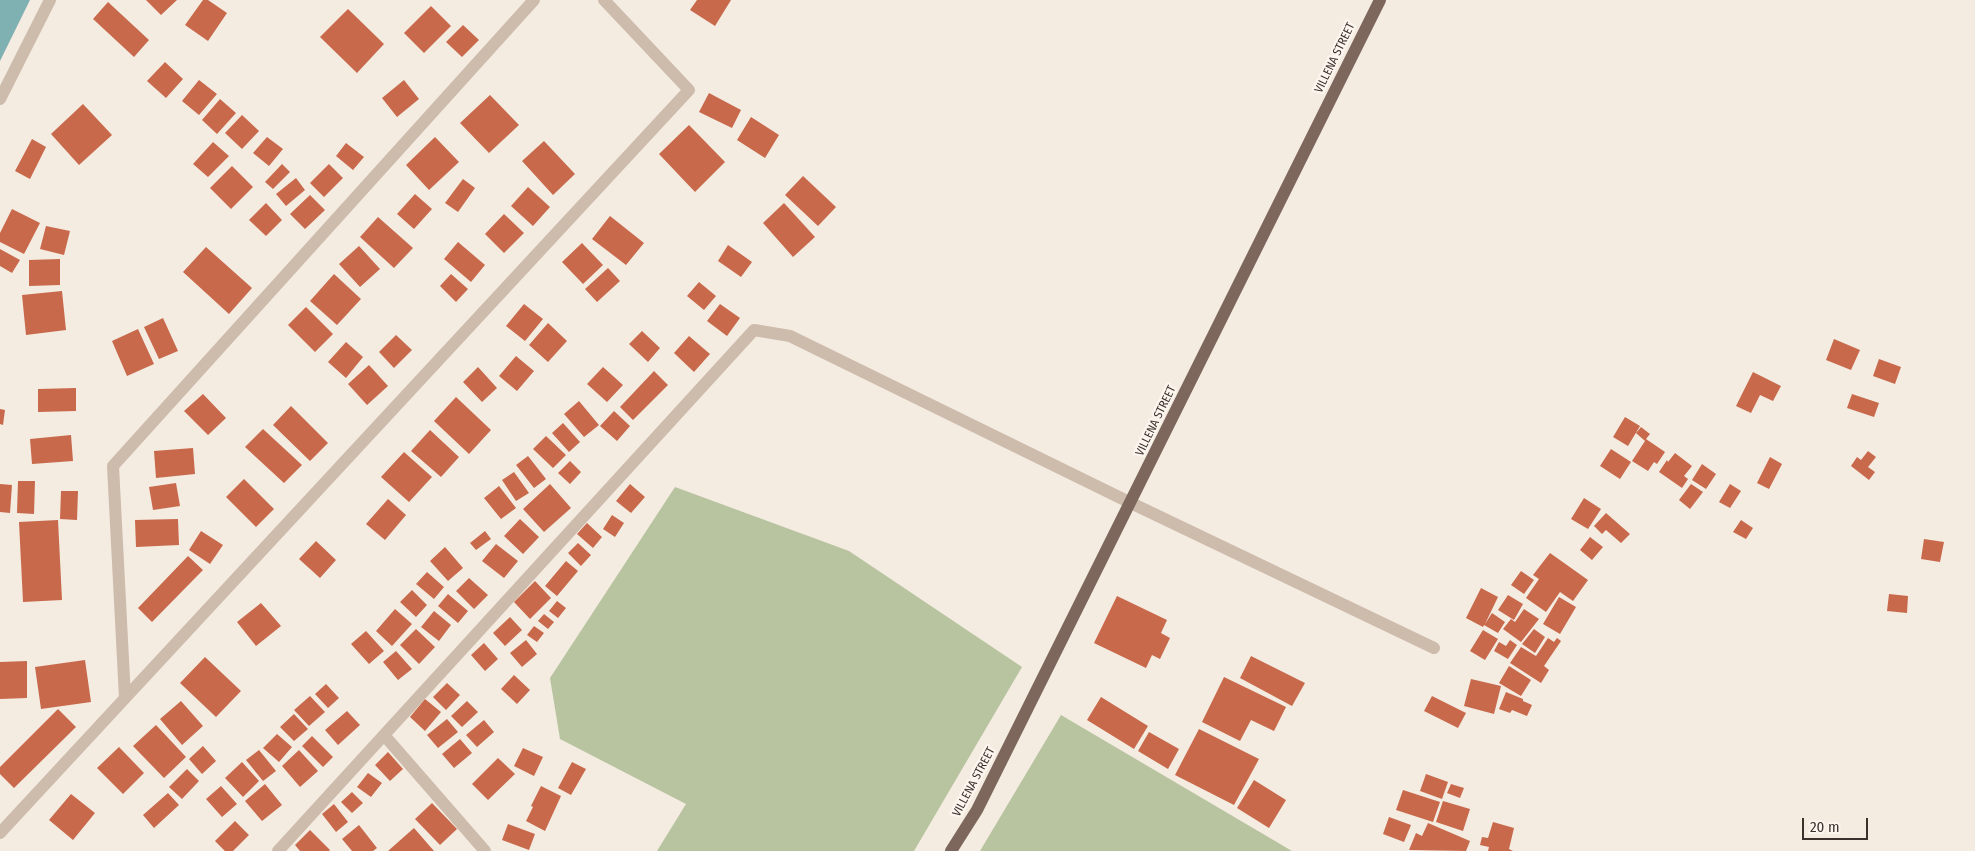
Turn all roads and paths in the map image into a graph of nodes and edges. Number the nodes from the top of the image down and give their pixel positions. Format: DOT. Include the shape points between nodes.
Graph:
graph roads {
  1 [pos="50,0"];
  2 [pos="534,0"];
  3 [pos="604,0"];
  4 [pos="1380,0"];
  5 [pos="0,99"];
  6 [pos="1130,503"];
  7 [pos="1434,648"];
  8 [pos="125,698"];
  9 [pos="384,735"];
  10 [pos="0,834"];
  11 [pos="278,851"];
  12 [pos="486,851"];
  13 [pos="951,851"];
  1 -- 5 [label="street"];
  2 -- 8 [label="street" via="113,466"];
  3 -- 8 [label="street" via="688,90"];
  4 -- 6 [label="main road, VILLENA STREET"];
  6 -- 7 [label="street"];
  6 -- 9 [label="street" via="790,336 754,330"];
  6 -- 13 [label="main road, VILLENA STREET" via="977,810"];
  8 -- 10 [label="street"];
  9 -- 11 [label="street"];
  9 -- 12 [label="street"];
}
